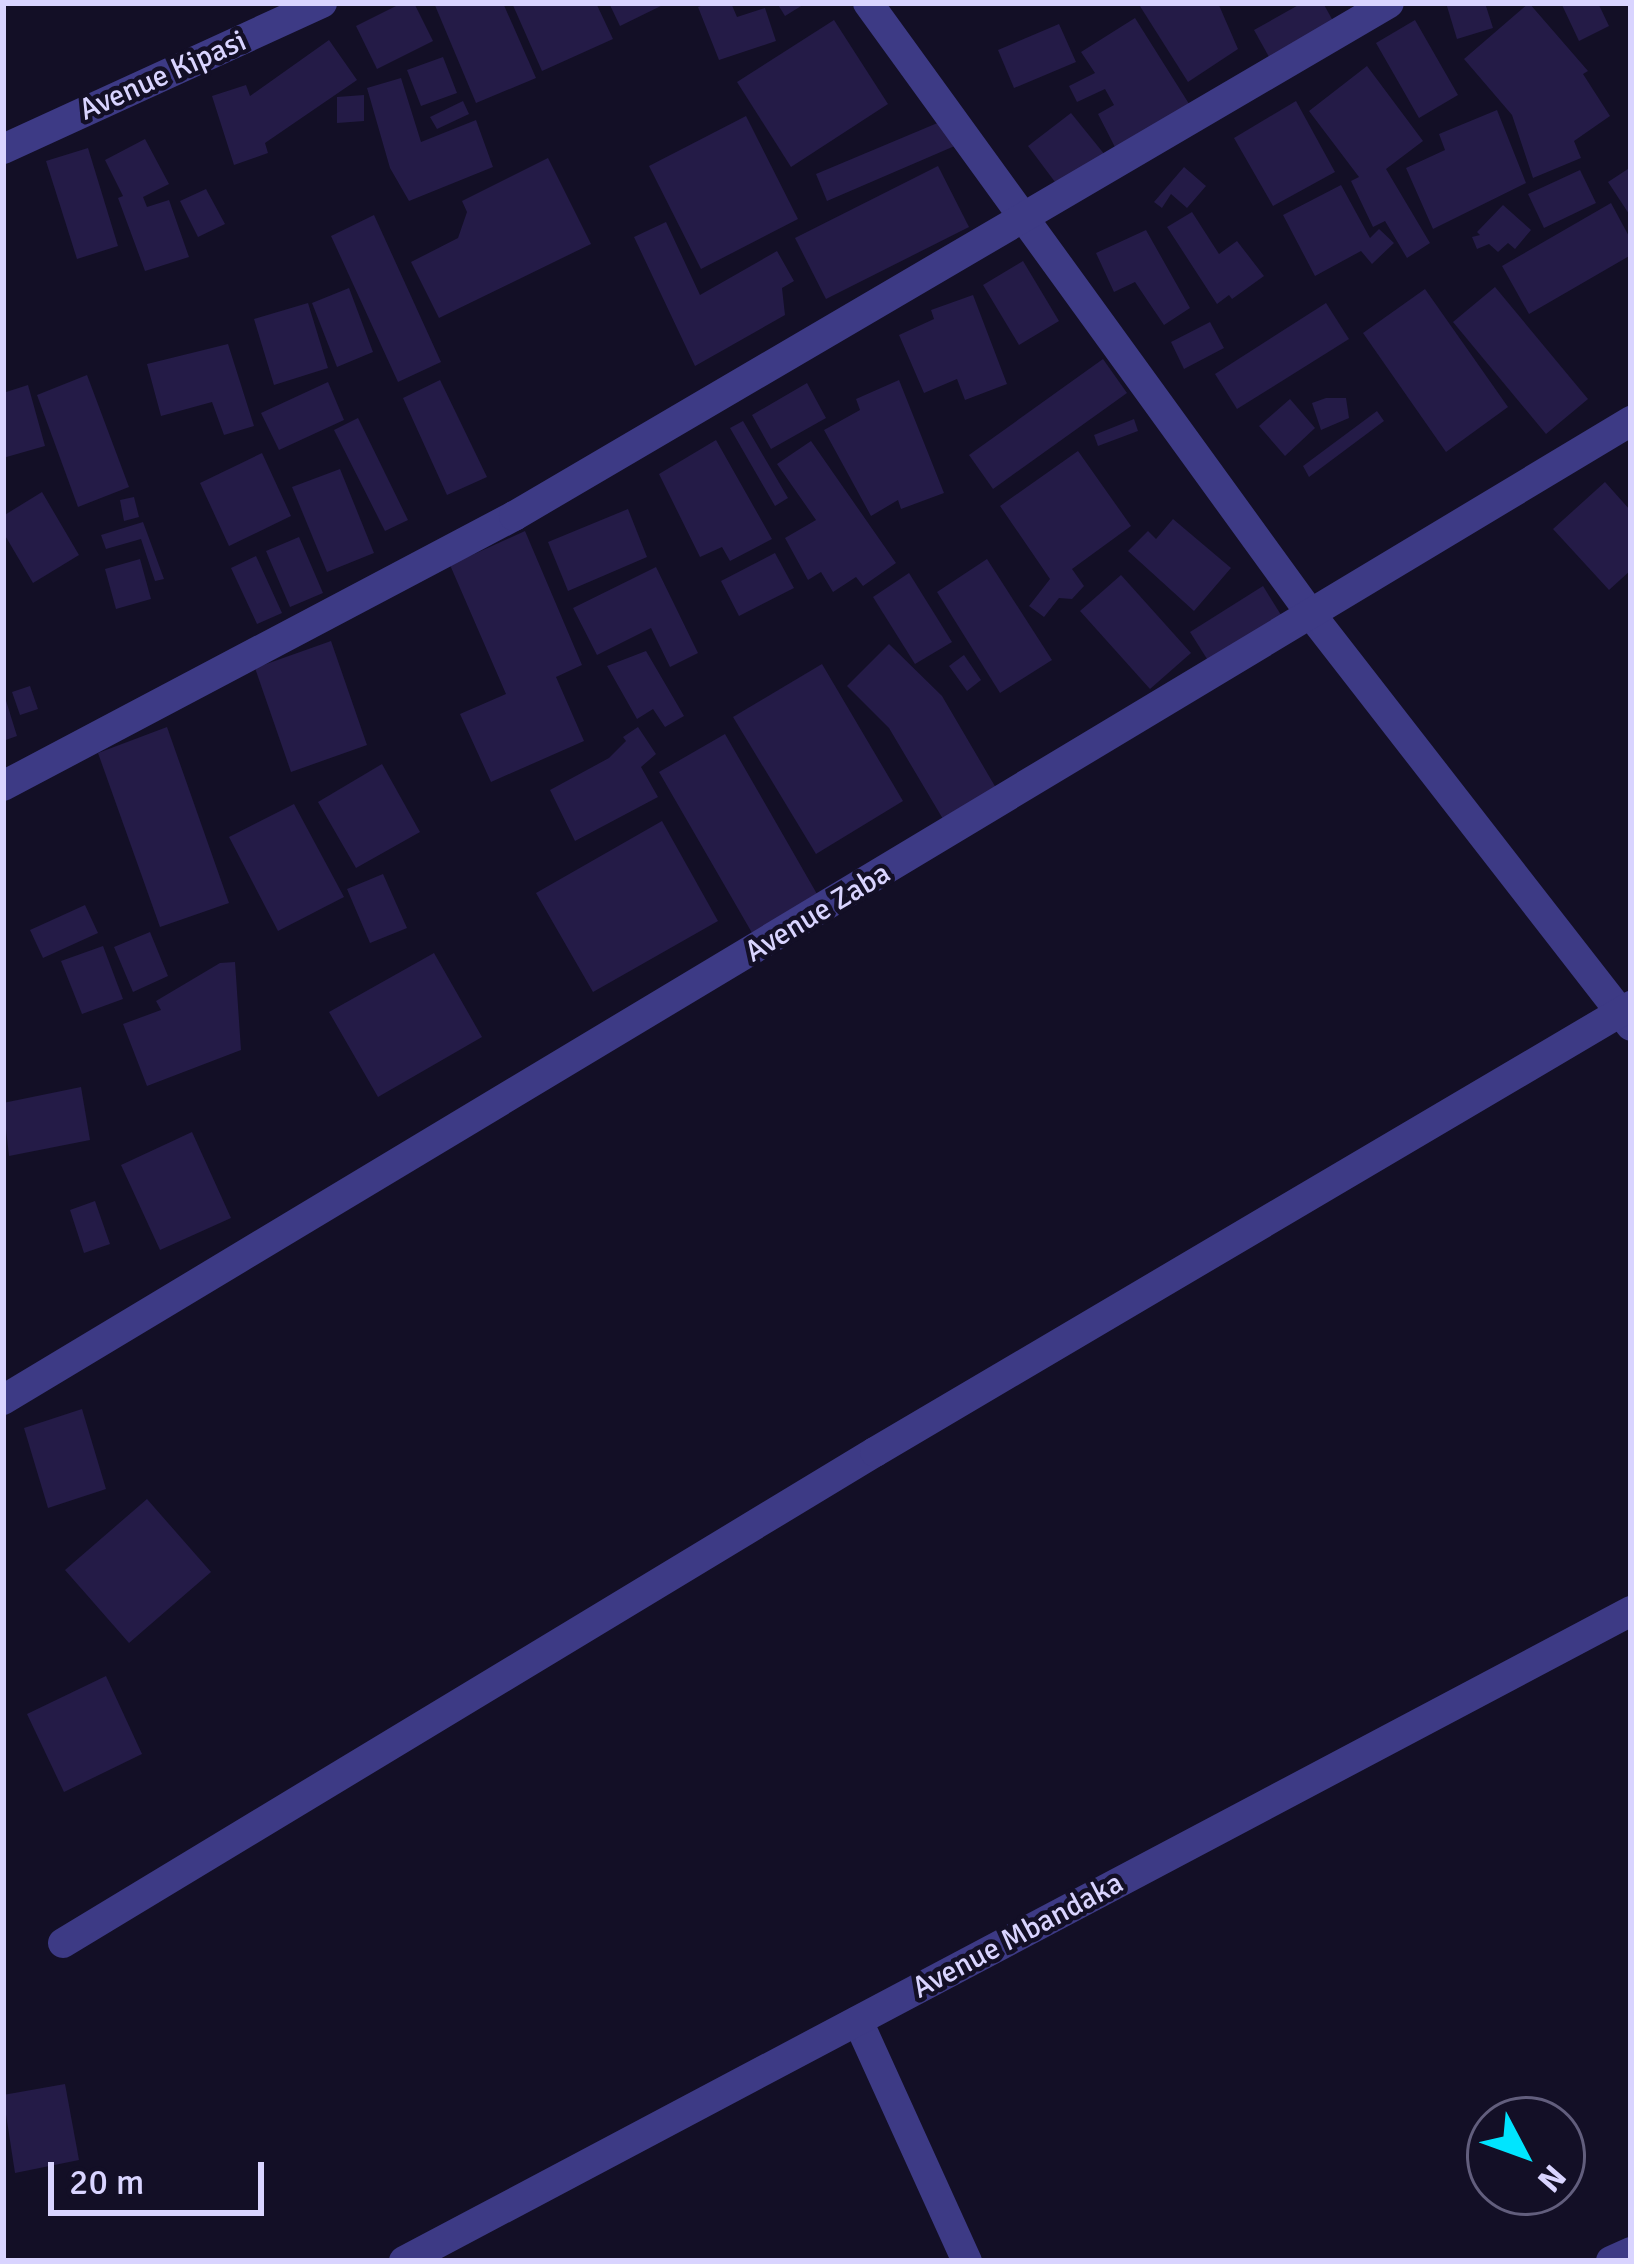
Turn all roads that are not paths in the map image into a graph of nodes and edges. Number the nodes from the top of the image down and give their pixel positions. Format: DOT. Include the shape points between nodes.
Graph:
graph roads {
  1 [pos="322,3"];
  2 [pos="868,3"];
  3 [pos="1389,3"];
  4 [pos="3,148"];
  5 [pos="1028,218"];
  6 [pos="1631,421"];
  7 [pos="1313,617"];
  8 [pos="3,786"];
  9 [pos="1628,1015"];
  10 [pos="3,1400"];
  11 [pos="1631,1611"];
  12 [pos="63,1943"];
  13 [pos="858,2021"];
  14 [pos="1631,2252"];
  15 [pos="404,2261"];
  16 [pos="967,2261"];
  17 [pos="1611,2261"];
  1 -- 4 [label="street, Avenue Kipasi"];
  2 -- 5 [label="street"];
  3 -- 5 [label="street"];
  5 -- 7 [label="street"];
  5 -- 8 [label="street" via="514,516"];
  6 -- 7 [label="street, Avenue Zaba"];
  7 -- 9 [label="street"];
  7 -- 10 [label="street, Avenue Zaba"];
  9 -- 12 [label="street" via="896,1440"];
  11 -- 13 [label="street, Avenue Mbandaka"];
  13 -- 15 [label="street, Avenue Mbandaka"];
  13 -- 16 [label="street"];
  14 -- 17 [label="street"];
}
